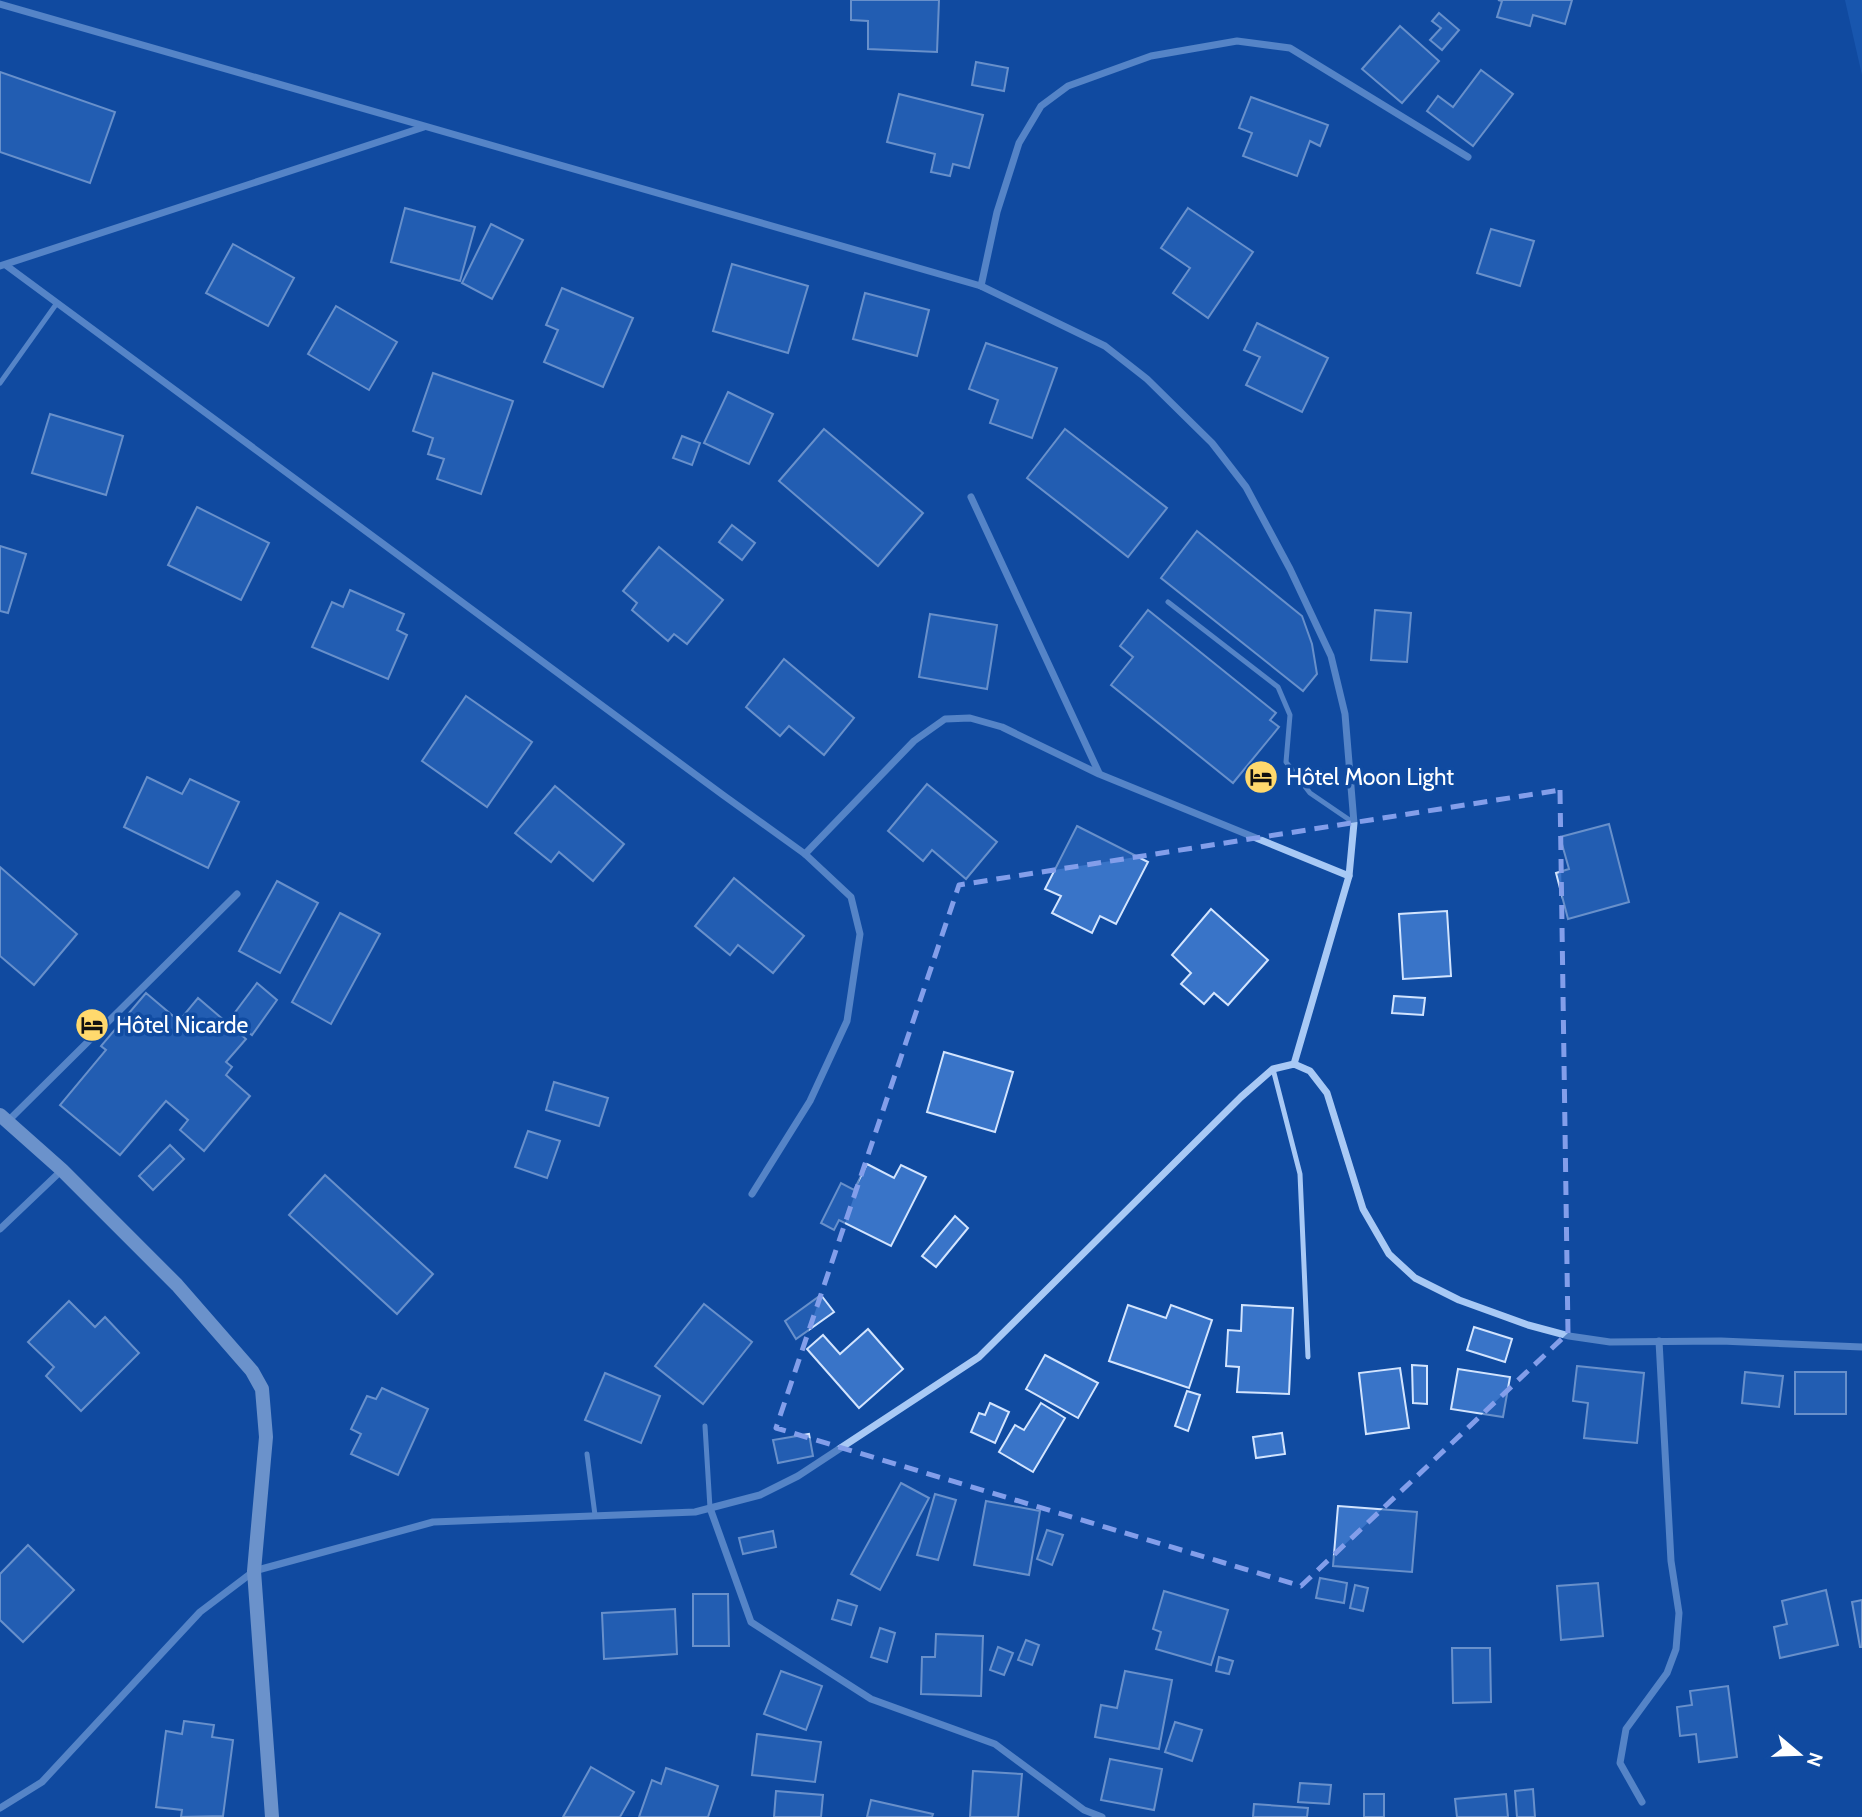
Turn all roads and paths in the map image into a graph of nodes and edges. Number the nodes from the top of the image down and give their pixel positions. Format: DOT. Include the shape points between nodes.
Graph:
graph roads {
  1 [pos="0,4"];
  2 [pos="424,127"];
  3 [pos="1468,157"];
  4 [pos="3,266"];
  5 [pos="981,286"];
  6 [pos="57,303"];
  7 [pos="0,383"];
  8 [pos="971,497"];
  9 [pos="1168,602"];
  10 [pos="1099,774"];
  11 [pos="1354,823"];
  12 [pos="805,854"];
  13 [pos="1349,876"];
  14 [pos="236,894"];
  15 [pos="1294,1064"];
  16 [pos="1273,1069"];
  17 [pos="4,1118"];
  18 [pos="62,1170"];
  19 [pos="752,1194"];
  20 [pos="0,1229"];
  21 [pos="1658,1341"];
  22 [pos="1862,1347"];
  23 [pos="1308,1357"];
  24 [pos="705,1426"];
  25 [pos="587,1454"];
  26 [pos="710,1508"];
  27 [pos="596,1516"];
  28 [pos="254,1571"];
  29 [pos="1642,1802"];
  30 [pos="0,1808"];
  31 [pos="272,1817"];
  32 [pos="1102,1817"];
  1 -- 2 [label="street"];
  2 -- 4 [label="street"];
  2 -- 5 [label="street"];
  3 -- 5 [label="street" via="1290,48 1237,41 1151,56 1068,86 1041,106 1018,143"];
  4 -- 6 [label="street"];
  5 -- 11 [label="street" via="1105,346 1147,379 1212,443 1246,487 1331,656 1345,714"];
  6 -- 7 [label="lane"];
  6 -- 12 [label="street"];
  8 -- 10 [label="street"];
  9 -- 11 [label="lane" via="1278,687 1290,715 1286,762 1310,793"];
  10 -- 12 [label="street" via="1002,727 970,718 944,719 914,741"];
  10 -- 13 [label="street"];
  11 -- 13 [label="street"];
  12 -- 19 [label="street" via="851,897 860,934 847,1021 810,1101"];
  13 -- 15 [label="street"];
  14 -- 17 [label="street"];
  15 -- 16 [label="street"];
  15 -- 21 [label="street" via="1310,1071 1327,1093 1363,1209 1389,1254 1415,1278 1458,1300 1555,1332 1610,1342"];
  16 -- 23 [label="lane" via="1300,1174"];
  16 -- 26 [label="street" via="979,1357 798,1476 760,1495"];
  17 -- 18 [label="street"];
  18 -- 20 [label="street"];
  18 -- 28 [label="street" via="177,1285 252,1371 262,1389 266,1437"];
  21 -- 22 [label="street"];
  21 -- 29 [label="street" via="1671,1561 1679,1613 1676,1649 1667,1673 1626,1729 1620,1763"];
  24 -- 26 [label="lane"];
  25 -- 27 [label="lane"];
  26 -- 27 [label="street"];
  26 -- 32 [label="street" via="751,1622 871,1699 995,1744 1084,1810"];
  27 -- 28 [label="street" via="433,1522"];
  28 -- 30 [label="street" via="200,1612 42,1782"];
  28 -- 31 [label="street"];
}
